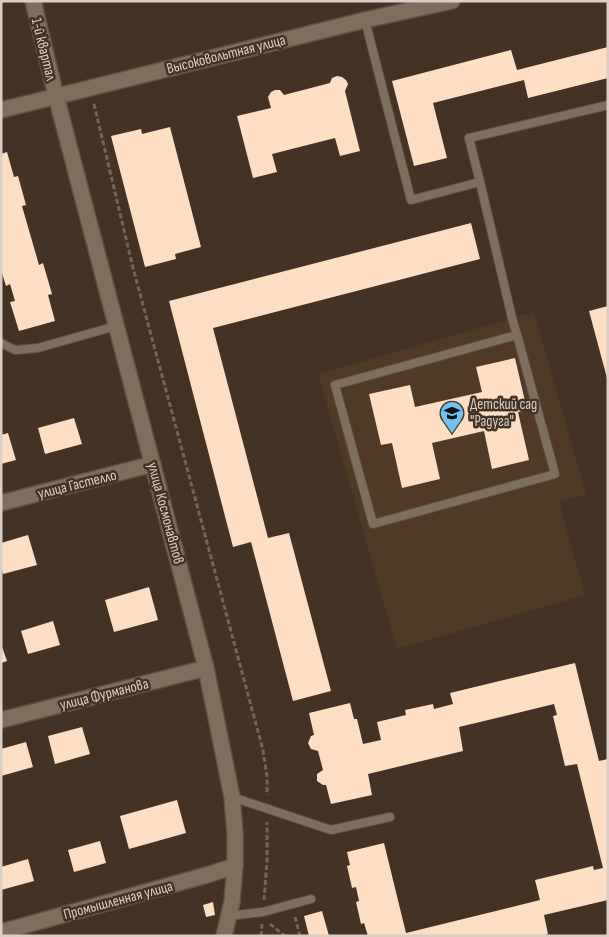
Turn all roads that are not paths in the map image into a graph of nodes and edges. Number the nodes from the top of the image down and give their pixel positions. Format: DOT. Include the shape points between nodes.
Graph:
graph roads {
  1 [pos="33,1"];
  2 [pos="452,1"];
  3 [pos="399,7"];
  4 [pos="365,20"];
  5 [pos="56,96"];
  6 [pos="608,105"];
  7 [pos="1,110"];
  8 [pos="480,182"];
  9 [pos="116,326"];
  10 [pos="517,335"];
  11 [pos="1,343"];
  12 [pos="153,464"];
  13 [pos="1,503"];
  14 [pos="206,668"];
  15 [pos="1,720"];
  16 [pos="232,797"];
  17 [pos="390,818"];
  18 [pos="235,866"];
  19 [pos="311,899"];
  20 [pos="228,916"];
  21 [pos="1,932"];
  22 [pos="224,936"];
  1 -- 5 [label="street, 1-й квартал"];
  2 -- 3 [label="street, Высоковольтная улица"];
  3 -- 4 [label="street, Высоковольтная улица"];
  4 -- 5 [label="street, Высоковольтная улица"];
  4 -- 8 [label="lane" via="411,200"];
  5 -- 7 [label="street, Высоковольтная улица"];
  5 -- 9 [label="street, улица Космонавтов"];
  6 -- 8 [label="lane" via="469,138"];
  8 -- 10 [label="lane"];
  9 -- 11 [label="lane" via="38,348 15,350"];
  9 -- 12 [label="street, улица Космонавтов"];
  10 -- 10 [label="lane" via="555,474 373,524 335,385"];
  12 -- 13 [label="street, улица Гастелло"];
  12 -- 14 [label="street, улица Космонавтов"];
  14 -- 15 [label="street, улица Фурманова"];
  14 -- 16 [label="street, улица Космонавтов"];
  16 -- 17 [label="lane" via="331,830"];
  16 -- 18 [label="street, улица Космонавтов"];
  18 -- 20 [label="street, улица Космонавтов"];
  18 -- 21 [label="street, Промышленная улица"];
  19 -- 20 [label="lane" via="263,912"];
  20 -- 22 [label="street, улица Космонавтов"];
}
